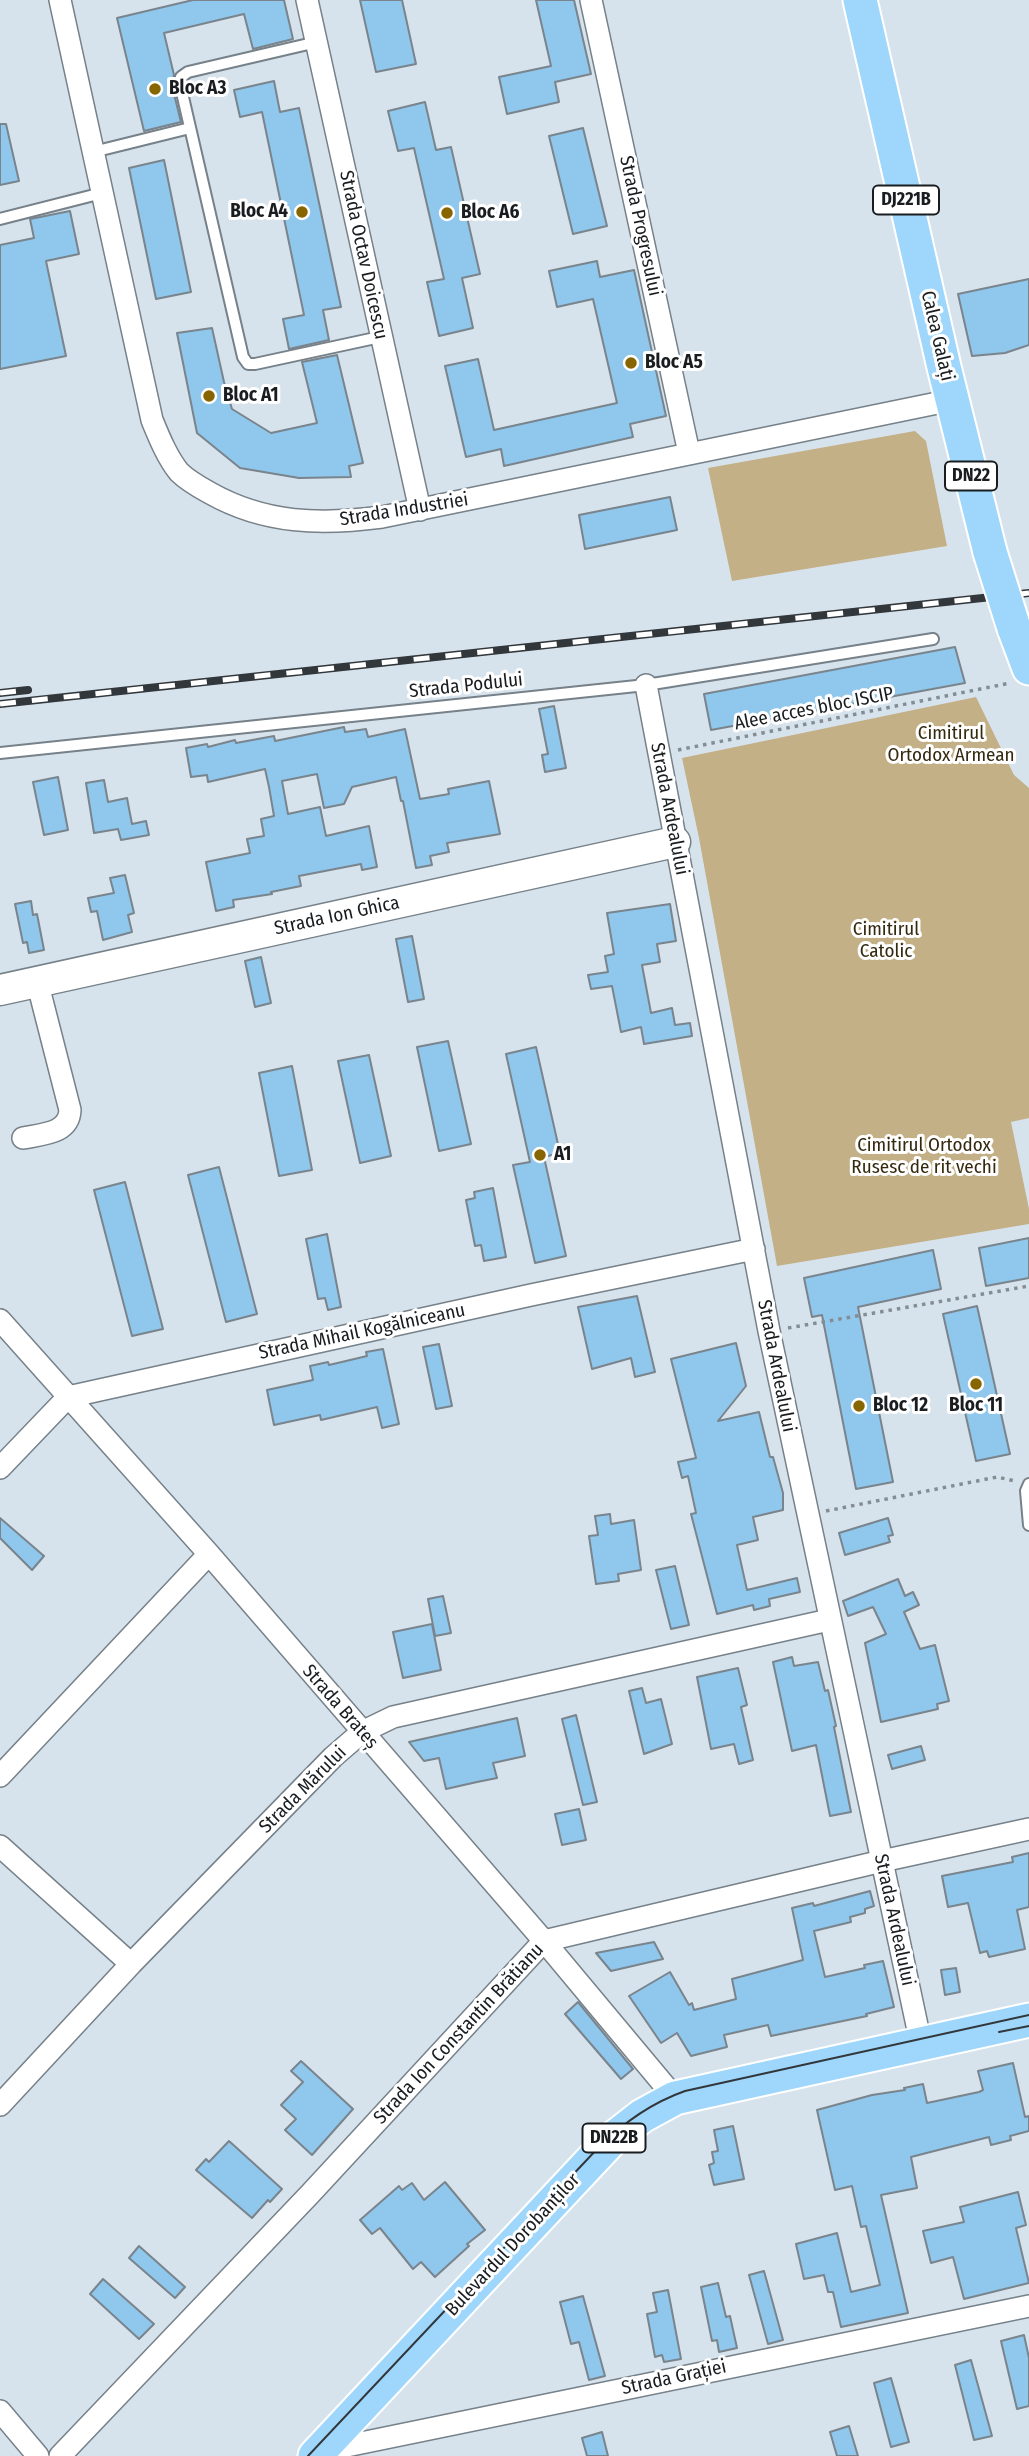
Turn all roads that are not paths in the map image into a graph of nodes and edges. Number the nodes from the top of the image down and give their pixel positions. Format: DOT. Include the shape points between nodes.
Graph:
graph roads {
  1 [pos="60,0"];
  2 [pos="307,0"];
  3 [pos="591,0"];
  4 [pos="860,0"];
  5 [pos="317,42"];
  6 [pos="190,128"];
  7 [pos="93,152"];
  8 [pos="102,193"];
  9 [pos="0,219"];
  10 [pos="380,337"];
  11 [pos="952,400"];
  12 [pos="689,453"];
  13 [pos="420,510"];
  14 [pos="933,639"];
  15 [pos="1022,675"];
  16 [pos="646,685"];
  17 [pos="0,753"];
  18 [pos="675,842"];
  19 [pos="37,981"];
  20 [pos="0,990"];
  21 [pos="23,1138"];
  22 [pos="754,1249"];
  23 [pos="0,1320"];
  24 [pos="68,1397"];
  25 [pos="0,1468"];
  26 [pos="1024,1483"];
  27 [pos="1029,1525"];
  28 [pos="209,1554"];
  29 [pos="829,1620"];
  30 [pos="362,1732"];
  31 [pos="0,1776"];
  32 [pos="1029,1829"];
  33 [pos="0,1846"];
  34 [pos="881,1861"];
  35 [pos="544,1941"];
  36 [pos="131,1964"];
  37 [pos="1029,2020"];
  38 [pos="921,2044"];
  39 [pos="675,2098"];
  40 [pos="0,2105"];
  41 [pos="1029,2306"];
  42 [pos="0,2412"];
  43 [pos="317,2453"];
  44 [pos="38,2456"];
  45 [pos="60,2456"];
  1 -- 7 [label="street, Strada Industriei"];
  2 -- 5 [label="street, Strada Octav Doicescu"];
  3 -- 12 [label="street, Strada Progresului"];
  4 -- 11 [label="main road, Calea Galați / DJ221B"];
  5 -- 6 [label="lane" via="188,72 180,84"];
  5 -- 10 [label="street, Strada Octav Doicescu"];
  6 -- 7 [label="lane"];
  6 -- 10 [label="lane" via="248,363"];
  7 -- 8 [label="street, Strada Industriei"];
  8 -- 9 [label="lane"];
  8 -- 13 [label="street, Strada Industriei" via="152,420 180,472 221,500 273,518 341,522"];
  10 -- 13 [label="street, Strada Octav Doicescu"];
  11 -- 12 [label="street, Strada Industriei"];
  11 -- 15 [label="main road, Calea Galați / DN22, bridge" via="1014,628"];
  12 -- 13 [label="street, Strada Industriei"];
  14 -- 16 [label="lane, Strada Podului"];
  16 -- 17 [label="lane, Strada Podului"];
  16 -- 18 [label="street, Strada Ardealului"];
  18 -- 19 [label="street, Strada Ion Ghica"];
  18 -- 22 [label="street, Strada Ardealului"];
  19 -- 20 [label="street, Strada Ion Ghica"];
  19 -- 21 [label="street" via="70,1110 61,1129"];
  22 -- 24 [label="street, Strada Mihail Kogălniceanu"];
  22 -- 29 [label="street, Strada Ardealului"];
  23 -- 24 [label="street, Strada Brateș"];
  24 -- 25 [label="street"];
  24 -- 28 [label="street, Strada Brateș"];
  26 -- 27 [label="lane"];
  28 -- 30 [label="street, Strada Brateș"];
  28 -- 31 [label="street"];
  29 -- 30 [label="street, Strada Mărului" via="393,1717"];
  29 -- 34 [label="street, Strada Ardealului"];
  30 -- 35 [label="street, Strada Brateș"];
  30 -- 36 [label="street, Strada Mărului"];
  32 -- 34 [label="street, Strada Ion Constantin Brătianu"];
  33 -- 36 [label="street"];
  34 -- 35 [label="street, Strada Ion Constantin Brătianu"];
  34 -- 38 [label="street, Strada Ardealului"];
  35 -- 39 [label="street, Strada Brateș"];
  35 -- 45 [label="street, Strada Ion Constantin Brătianu"];
  36 -- 40 [label="street, Strada Mărului"];
  37 -- 38 [label="main road, Bulevardul Dorobanților / DN22B"];
  38 -- 39 [label="main road, Bulevardul Dorobanților / DN22B"];
  39 -- 43 [label="main road, Bulevardul Dorobanților / DN22B" via="610,2141"];
  41 -- 43 [label="street, Strada Grației"];
  42 -- 44 [label="street"];
}
